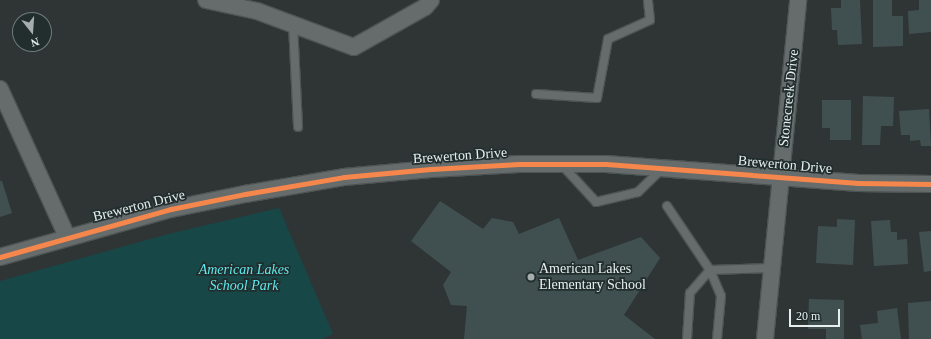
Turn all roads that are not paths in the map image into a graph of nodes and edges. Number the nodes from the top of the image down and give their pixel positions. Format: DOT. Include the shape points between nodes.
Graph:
graph roads {
  1 [pos="206,0"];
  2 [pos="648,0"];
  3 [pos="798,0"];
  4 [pos="425,2"];
  5 [pos="293,24"];
  6 [pos="0,89"];
  7 [pos="536,94"];
  8 [pos="298,127"];
  9 [pos="561,164"];
  10 [pos="665,167"];
  11 [pos="780,177"];
  12 [pos="931,184"];
  13 [pos="667,206"];
  14 [pos="67,237"];
  15 [pos="0,257"];
  16 [pos="772,268"];
  17 [pos="710,270"];
  18 [pos="687,339"];
  19 [pos="717,339"];
  20 [pos="765,339"];
  1 -- 5 [label="street" via="257,11"];
  2 -- 7 [label="lane" via="650,20 608,39 597,98"];
  3 -- 11 [label="street, Stonecreek Drive"];
  4 -- 5 [label="street" via="354,47"];
  5 -- 8 [label="lane"];
  6 -- 14 [label="street"];
  9 -- 10 [label="street, Brewerton Drive"];
  9 -- 10 [label="lane" via="596,202 638,192"];
  9 -- 14 [label="street, Brewerton Drive" via="431,168 344,177 257,191 171,209"];
  10 -- 11 [label="street, Brewerton Drive"];
  11 -- 12 [label="street, Brewerton Drive" via="858,183"];
  11 -- 16 [label="street, Stonecreek Drive"];
  13 -- 17 [label="lane"];
  14 -- 15 [label="street, Brewerton Drive"];
  16 -- 17 [label="lane"];
  16 -- 20 [label="street, Stonecreek Drive"];
  17 -- 18 [label="lane" via="690,293"];
  17 -- 19 [label="lane" via="721,296"];
}
